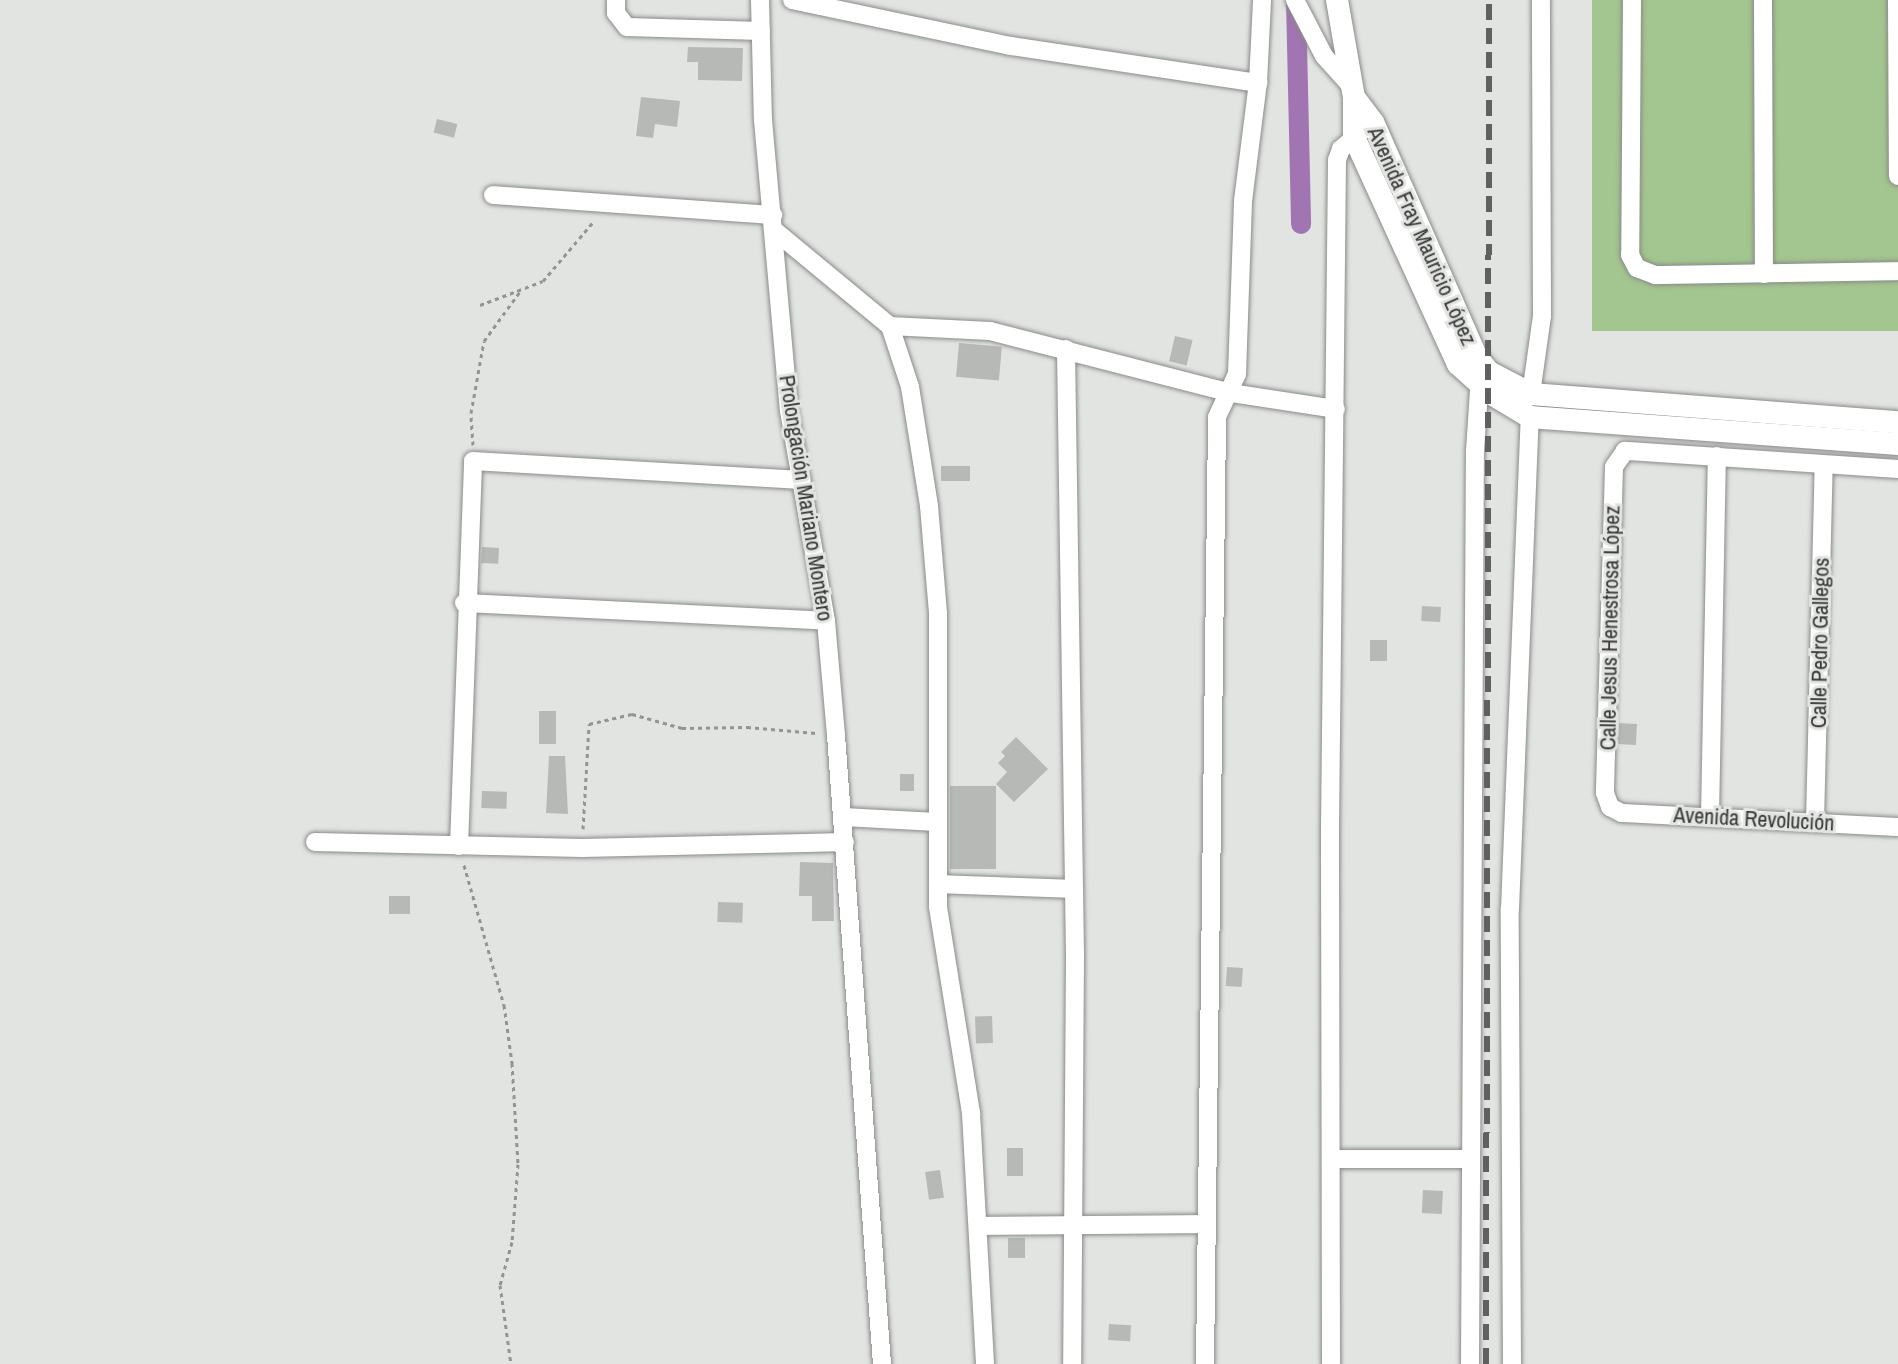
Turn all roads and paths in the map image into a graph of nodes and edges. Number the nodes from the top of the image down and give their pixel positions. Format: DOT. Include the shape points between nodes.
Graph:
graph roads {
  1 [pos="616,0"];
  2 [pos="760,0"];
  3 [pos="792,0"];
  4 [pos="1262,0"];
  5 [pos="1295,0"];
  6 [pos="1337,0"];
  7 [pos="1541,0"];
  8 [pos="1632,0"];
  9 [pos="1763,0"];
  10 [pos="1897,0"];
  11 [pos="761,31"];
  12 [pos="1258,83"];
  13 [pos="1353,92"];
  14 [pos="1373,122"];
  15 [pos="1354,137"];
  16 [pos="1898,176"];
  17 [pos="493,195"];
  18 [pos="610,203"];
  19 [pos="774,223"];
  20 [pos="1898,271"];
  21 [pos="1764,274"];
  22 [pos="521,290"];
  23 [pos="480,305"];
  24 [pos="890,326"];
  25 [pos="1066,349"];
  26 [pos="1480,373"];
  27 [pos="1231,393"];
  28 [pos="1531,394"];
  29 [pos="1336,409"];
  30 [pos="1530,417"];
  31 [pos="1898,422"];
  32 [pos="1898,444"];
  33 [pos="1717,456"];
  34 [pos="473,461"];
  35 [pos="1824,465"];
  36 [pos="1898,469"];
  37 [pos="801,480"];
  38 [pos="464,603"];
  39 [pos="826,621"];
  40 [pos="836,735"];
  41 [pos="1610,807"];
  42 [pos="1710,816"];
  43 [pos="843,817"];
  44 [pos="937,822"];
  45 [pos="1815,822"];
  46 [pos="1898,827"];
  47 [pos="315,842"];
  48 [pos="845,842"];
  49 [pos="459,846"];
  50 [pos="582,848"];
  51 [pos="938,884"];
  52 [pos="1074,889"];
  53 [pos="1331,1159"];
  54 [pos="1470,1159"];
  55 [pos="1073,1223"];
  56 [pos="1205,1224"];
  57 [pos="980,1226"];
  58 [pos="511,1364"];
  59 [pos="882,1364"];
  60 [pos="985,1364"];
  61 [pos="1072,1364"];
  62 [pos="1205,1364"];
  63 [pos="1331,1364"];
  64 [pos="1470,1364"];
  65 [pos="1512,1364"];
  1 -- 11 [label="street" via="616,13 627,27"];
  2 -- 11 [label="street, Prolongación Mariano Montero"];
  3 -- 12 [label="street" via="1011,46"];
  4 -- 12 [label="street"];
  5 -- 13 [label="street" via="1324,56"];
  6 -- 13 [label="street"];
  7 -- 28 [label="street" via="1542,316"];
  8 -- 21 [label="street" via="1630,255 1637,268 1655,275"];
  9 -- 21 [label="street"];
  10 -- 16 [label="street"];
  11 -- 19 [label="street, Prolongación Mariano Montero"];
  12 -- 27 [label="street" via="1243,201 1237,374"];
  13 -- 14 [label="street, Avenida Fray Mauricio López"];
  13 -- 15 [label="street, Avenida Fray Mauricio López"];
  14 -- 15 [label="street"];
  14 -- 26 [label="street, Avenida Fray Mauricio López"];
  15 -- 26 [label="street, Avenida Fray Mauricio López" via="1458,364"];
  15 -- 29 [label="street" via="1337,160"];
  17 -- 18 [label="street"];
  18 -- 19 [label="street"];
  18 -- 22 [label="path" via="543,281"];
  19 -- 24 [label="street"];
  19 -- 37 [label="street, Prolongación Mariano Montero" via="789,411"];
  20 -- 21 [label="street"];
  22 -- 23 [label="path"];
  22 -- 34 [label="path" via="484,341 471,413"];
  24 -- 25 [label="street" via="990,331"];
  24 -- 44 [label="street" via="910,387 929,506 938,614"];
  25 -- 27 [label="street"];
  25 -- 52 [label="street"];
  26 -- 28 [label="street, Avenida Fray Mauricio López"];
  26 -- 30 [label="street, Avenida Fray Mauricio López"];
  26 -- 54 [label="street"];
  27 -- 29 [label="street"];
  27 -- 56 [label="street" via="1217,417"];
  28 -- 30 [label="street"];
  28 -- 31 [label="street, Avenida Fray Mauricio López"];
  29 -- 53 [label="street"];
  30 -- 32 [label="street, Avenida Fray Mauricio López"];
  30 -- 65 [label="street" via="1510,909"];
  33 -- 35 [label="street"];
  33 -- 41 [label="street, Calle Jesus Henestrosa López" via="1625,451 1614,467 1605,793"];
  33 -- 42 [label="street"];
  34 -- 37 [label="street"];
  34 -- 38 [label="street"];
  35 -- 36 [label="street"];
  35 -- 45 [label="street, Calle Pedro Gallegos"];
  37 -- 39 [label="street, Prolongación Mariano Montero"];
  38 -- 39 [label="street"];
  38 -- 49 [label="street"];
  39 -- 40 [label="street, Prolongación Mariano Montero"];
  40 -- 43 [label="street, Prolongación Mariano Montero"];
  40 -- 50 [label="path" via="682,728 632,714 589,724"];
  41 -- 42 [label="street, Avenida Revolución" via="1622,813"];
  42 -- 45 [label="street, Avenida Revolución"];
  43 -- 44 [label="street"];
  43 -- 48 [label="street, Prolongación Mariano Montero"];
  44 -- 51 [label="street"];
  45 -- 46 [label="street, Avenida Revolución"];
  47 -- 49 [label="street"];
  48 -- 50 [label="street"];
  48 -- 59 [label="street, Prolongación Mariano Montero"];
  49 -- 50 [label="street"];
  49 -- 58 [label="path" via="504,1005 512,1063 518,1164 512,1242 500,1285"];
  51 -- 52 [label="street"];
  51 -- 57 [label="street" via="946,969 971,1113"];
  52 -- 55 [label="street"];
  53 -- 54 [label="street"];
  53 -- 63 [label="street"];
  54 -- 64 [label="street"];
  55 -- 56 [label="street"];
  55 -- 57 [label="street"];
  55 -- 61 [label="street"];
  56 -- 62 [label="street"];
  57 -- 60 [label="street"];
}
